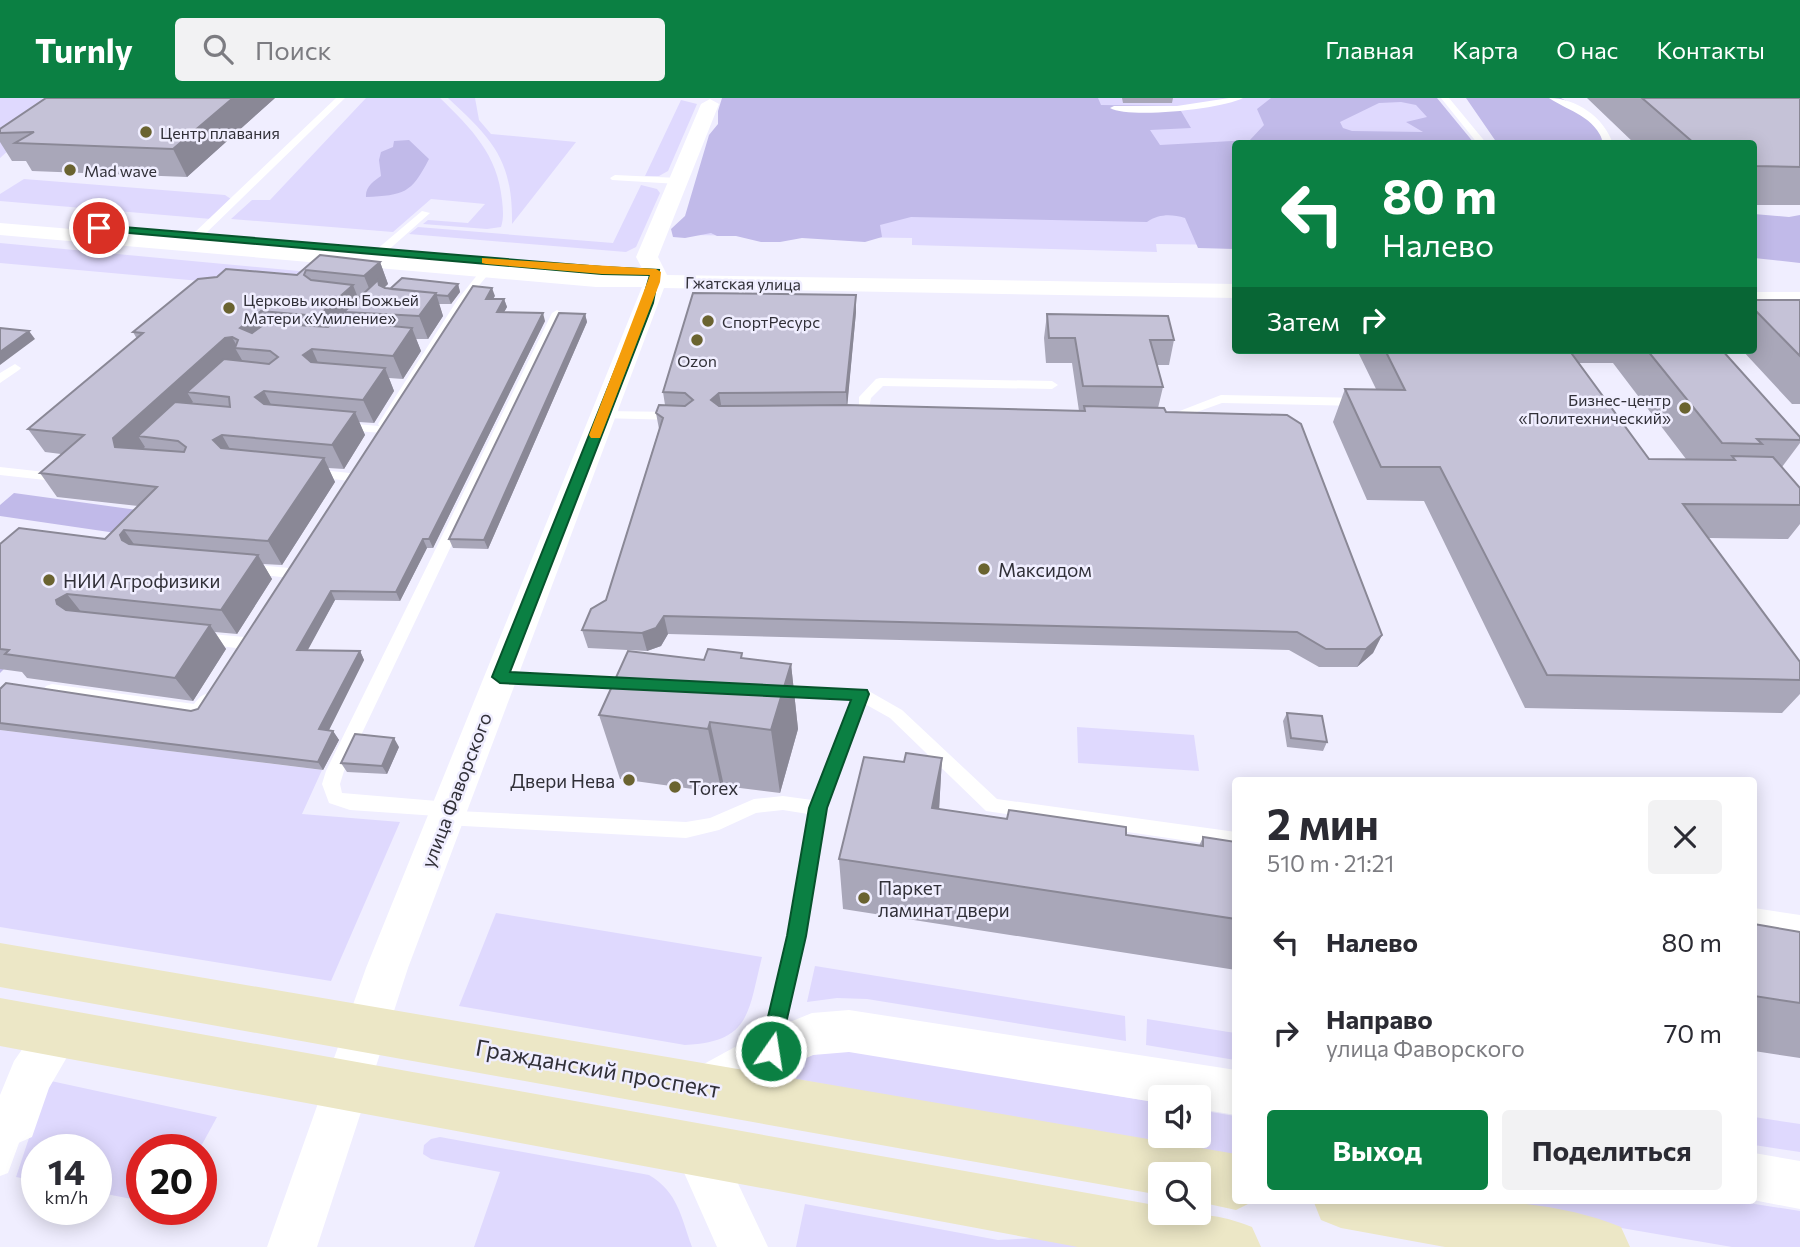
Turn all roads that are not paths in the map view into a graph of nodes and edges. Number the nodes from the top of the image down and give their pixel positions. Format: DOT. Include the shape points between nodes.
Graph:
graph roads {
  1 [pos="341,98"];
  2 [pos="1195,98"];
  3 [pos="1240,98"];
  4 [pos="1445,98"];
  5 [pos="1553,98"];
  6 [pos="706,101"];
  7 [pos="1212,106"];
  8 [pos="1114,108"];
  9 [pos="1480,140"];
  10 [pos="1607,140"];
  11 [pos="615,178"];
  12 [pos="678,181"];
  13 [pos="425,213"];
  14 [pos="0,220"];
  15 [pos="0,229"];
  16 [pos="197,236"];
  17 [pos="380,252"];
  18 [pos="486,271"];
  19 [pos="655,277"];
  20 [pos="1232,281"];
  21 [pos="1757,288"];
  22 [pos="1800,289"];
  23 [pos="1232,291"];
  24 [pos="1757,299"];
  25 [pos="1800,299"];
  26 [pos="556,313"];
  27 [pos="15,368"];
  28 [pos="0,379"];
  29 [pos="1052,386"];
  30 [pos="1363,402"];
  31 [pos="603,415"];
  32 [pos="688,416"];
  33 [pos="862,416"];
  34 [pos="1152,419"];
  35 [pos="328,426"];
  36 [pos="0,471"];
  37 [pos="299,472"];
  38 [pos="45,476"];
  39 [pos="350,477"];
  40 [pos="237,568"];
  41 [pos="289,573"];
  42 [pos="191,638"];
  43 [pos="244,643"];
  44 [pos="500,677"];
  45 [pos="657,684"];
  46 [pos="35,688"];
  47 [pos="214,689"];
  48 [pos="752,689"];
  49 [pos="861,694"];
  50 [pos="818,808"];
  51 [pos="447,813"];
  52 [pos="1232,839"];
  53 [pos="1757,917"];
  54 [pos="1800,924"];
  55 [pos="0,965"];
  56 [pos="0,1022"];
  57 [pos="367,1028"];
  58 [pos="59,1033"];
  59 [pos="771,1051"];
  60 [pos="348,1086"];
  61 [pos="707,1087"];
  62 [pos="1232,1092"];
  63 [pos="8,1120"];
  64 [pos="697,1150"];
  65 [pos="0,1165"];
  66 [pos="1148,1166"];
  67 [pos="1211,1178"];
  68 [pos="1757,1178"];
  69 [pos="1232,1181"];
  70 [pos="1800,1185"];
  71 [pos="1363,1204"];
  72 [pos="292,1247"];
  73 [pos="743,1247"];
  74 [pos="1232,1247"];
  75 [pos="1601,1247"];
  1 -- 16 [label="lane"];
  2 -- 7 [label="lane"];
  3 -- 7 [label="lane"];
  4 -- 9 [label="lane"];
  5 -- 10 [label="lane" via="1599,123"];
  6 -- 12 [label="street, улица Фаворского"];
  7 -- 8 [label="lane"];
  11 -- 12 [label="lane"];
  12 -- 19 [label="street, улица Фаворского" via="647,257"];
  13 -- 17 [label="lane"];
  14 -- 16 [label="street, Гжатская улица"];
  15 -- 18 [label="street, Гжатская улица" via="412,271"];
  16 -- 17 [label="street, Гжатская улица"];
  17 -- 19 [label="street, Гжатская улица"];
  18 -- 19 [label="street, Гжатская улица" via="596,280"];
  18 -- 35 [label="lane" via="449,310 376,436"];
  19 -- 20 [label="street, Гжатская улица"];
  19 -- 23 [label="street, Гжатская улица"];
  19 -- 31 [label="street, улица Фаворского"];
  21 -- 22 [label="street"];
  24 -- 25 [label="street"];
  26 -- 51 [label="lane" via="331,783 335,798 350,803"];
  27 -- 28 [label="lane"];
  29 -- 33 [label="lane" via="880,382 865,397"];
  30 -- 34 [label="lane" via="1221,400 1166,419"];
  31 -- 32 [label="lane"];
  31 -- 44 [label="street, улица Фаворского"];
  36 -- 38 [label="lane"];
  37 -- 39 [label="lane"];
  40 -- 41 [label="lane"];
  42 -- 43 [label="lane"];
  44 -- 45 [label="lane"];
  44 -- 51 [label="street, улица Фаворского"];
  46 -- 47 [label="lane" via="198,711"];
  48 -- 49 [label="lane"];
  49 -- 50 [label="lane"];
  49 -- 52 [label="lane" via="896,714 992,806"];
  50 -- 51 [label="lane" via="783,803 754,806 713,825 686,830"];
  50 -- 59 [label="lane"];
  51 -- 57 [label="street, улица Фаворского"];
  53 -- 54 [label="lane"];
  55 -- 57 [label="main road, Гражданский проспект"];
  56 -- 58 [label="main road"];
  57 -- 60 [label="street, улица Фаворского"];
  57 -- 61 [label="main road, Гражданский проспект"];
  58 -- 60 [label="main road"];
  58 -- 63 [label="street"];
  59 -- 61 [label="street"];
  59 -- 62 [label="street" via="812,1034 849,1031"];
  60 -- 64 [label="main road"];
  60 -- 72 [label="street, улица Фаворского"];
  61 -- 66 [label="main road, Гражданский проспект"];
  63 -- 65 [label="lane"];
  64 -- 73 [label="street"];
  64 -- 74 [label="main road"];
  67 -- 69 [label="main road, Гражданский проспект"];
  68 -- 70 [label="street"];
  71 -- 75 [label="main road"];
}
